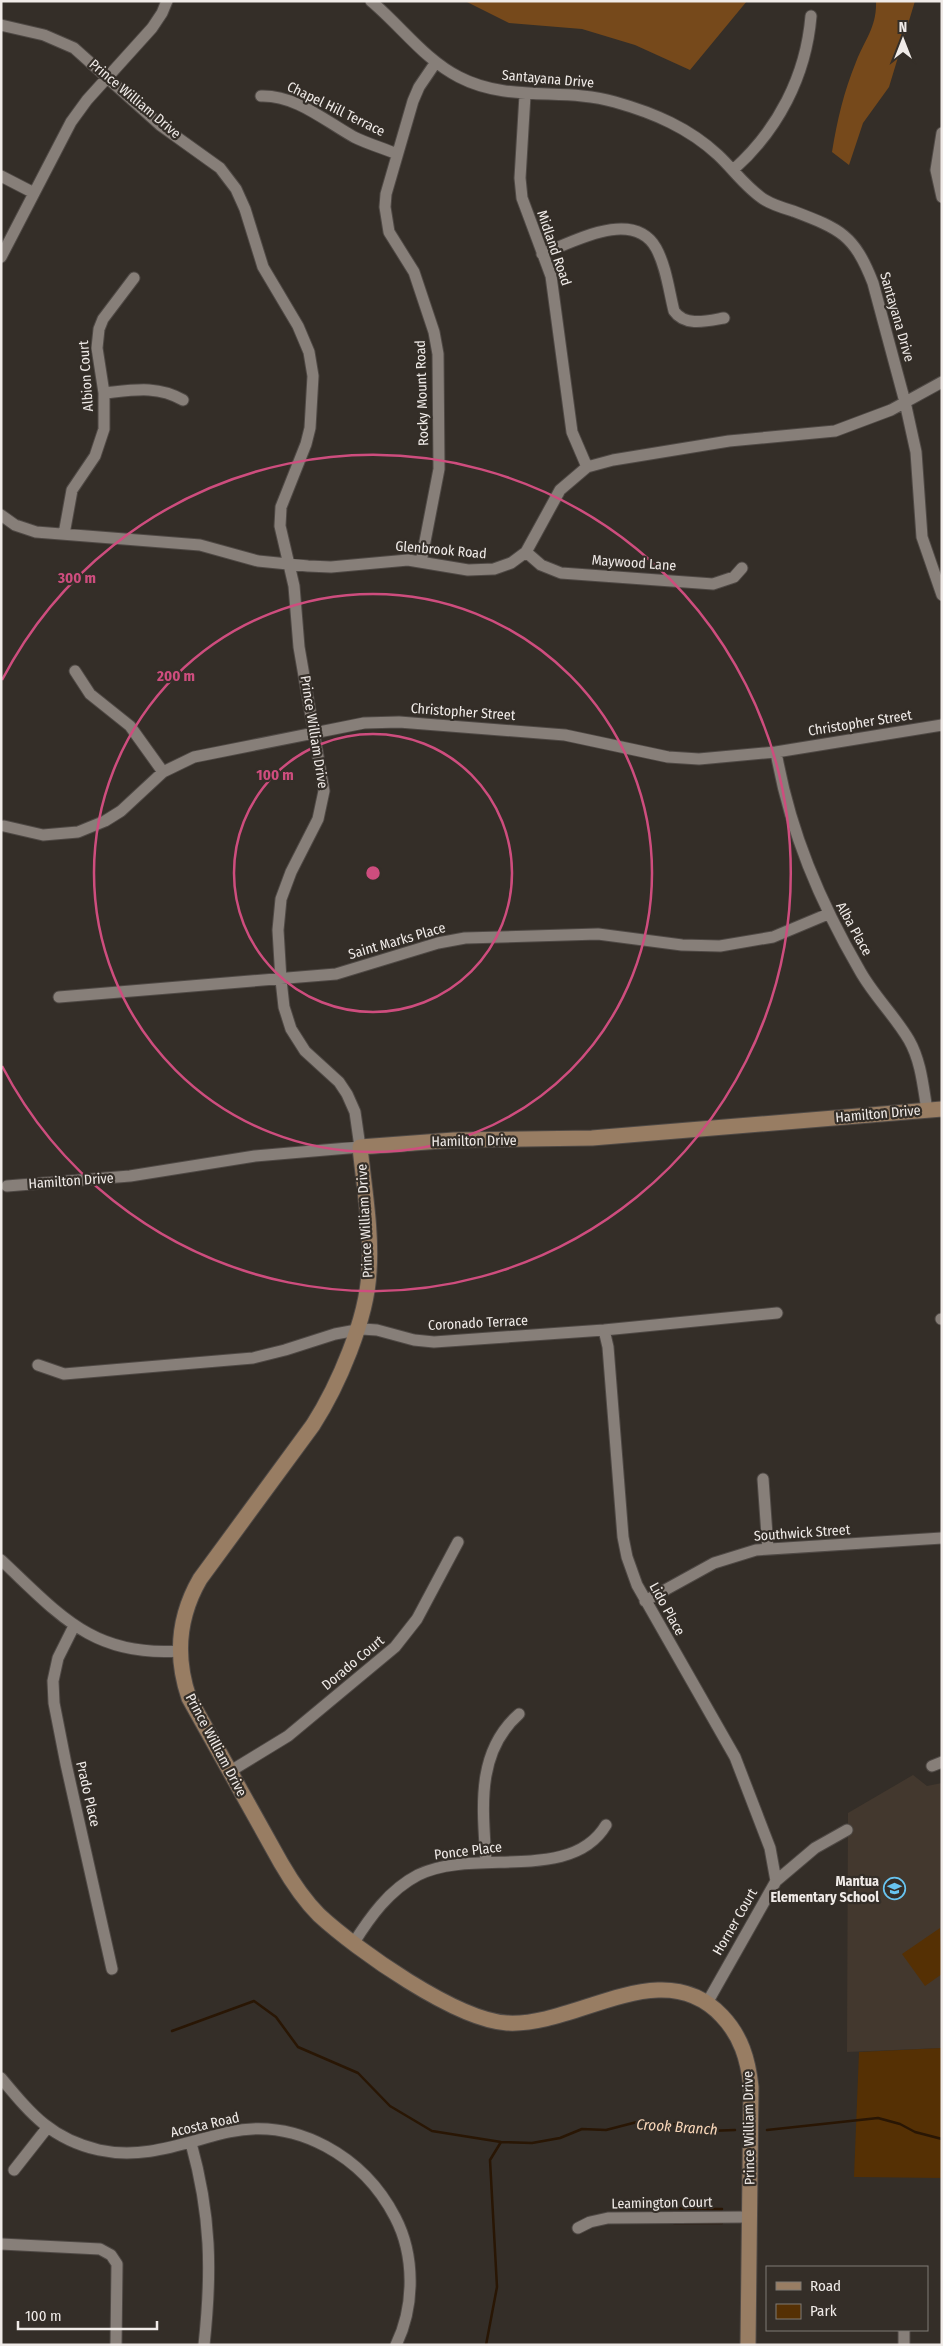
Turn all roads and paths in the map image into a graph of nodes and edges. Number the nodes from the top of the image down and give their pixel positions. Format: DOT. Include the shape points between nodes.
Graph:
graph roads {
  1 [pos="166,1"];
  2 [pos="370,1"];
  3 [pos="811,16"];
  4 [pos="1,25"];
  5 [pos="436,62"];
  6 [pos="108,77"];
  7 [pos="525,95"];
  8 [pos="261,96"];
  9 [pos="942,133"];
  10 [pos="397,154"];
  11 [pos="733,170"];
  12 [pos="1,176"];
  13 [pos="34,193"];
  14 [pos="942,197"];
  15 [pos="542,254"];
  16 [pos="1,257"];
  17 [pos="134,278"];
  18 [pos="724,318"];
  19 [pos="942,382"];
  20 [pos="104,393"];
  21 [pos="183,400"];
  22 [pos="905,402"];
  23 [pos="587,467"];
  24 [pos="1,515"];
  25 [pos="64,534"];
  26 [pos="526,552"];
  27 [pos="422,562"];
  28 [pos="289,564"];
  29 [pos="742,568"];
  30 [pos="942,596"];
  31 [pos="74,672"];
  32 [pos="942,725"];
  33 [pos="315,732"];
  34 [pos="776,752"];
  35 [pos="163,772"];
  36 [pos="4,826"];
  37 [pos="828,914"];
  38 [pos="281,980"];
  39 [pos="59,997"];
  40 [pos="934,1109"];
  41 [pos="360,1147"];
  42 [pos="7,1186"];
  43 [pos="777,1313"];
  44 [pos="356,1330"];
  45 [pos="604,1330"];
  46 [pos="38,1365"];
  47 [pos="763,1479"];
  48 [pos="942,1538"];
  49 [pos="458,1542"];
  50 [pos="768,1549"];
  51 [pos="1,1560"];
  52 [pos="646,1601"];
  53 [pos="74,1626"];
  54 [pos="179,1651"];
  55 [pos="519,1714"];
  56 [pos="229,1772"];
  57 [pos="606,1825"];
  58 [pos="847,1830"];
  59 [pos="486,1862"];
  60 [pos="776,1881"];
  61 [pos="353,1944"];
  62 [pos="112,1969"];
  63 [pos="707,2002"];
  64 [pos="1,2078"];
  65 [pos="47,2128"];
  66 [pos="191,2143"];
  67 [pos="14,2170"];
  68 [pos="749,2217"];
  69 [pos="578,2228"];
  70 [pos="1,2244"];
  71 [pos="904,2331"];
  72 [pos="116,2345"];
  73 [pos="204,2345"];
  74 [pos="396,2345"];
  75 [pos="748,2345"];
  76 [pos="904,2345"];
  1 -- 6 [label="street" via="152,28"];
  2 -- 5 [label="street, Santayana Drive"];
  3 -- 11 [label="street" via="809,37 787,102 760,144"];
  4 -- 6 [label="street, Prince William Drive" via="68,44"];
  5 -- 7 [label="street, Santayana Drive" via="476,85"];
  5 -- 10 [label="street, Rocky Mount Road" via="419,87"];
  6 -- 13 [label="street" via="71,122"];
  6 -- 28 [label="street, Prince William Drive" via="160,125 210,158 229,179 243,203 262,267 303,335 311,361 313,388 306,444 280,515"];
  7 -- 11 [label="street, Santayana Drive" via="593,97 643,111 690,132"];
  7 -- 15 [label="street, Midland Road" via="521,188"];
  8 -- 10 [label="street, Chapel Hill Terrace" via="274,95 290,100 356,138"];
  9 -- 14 [label="street" via="936,170"];
  10 -- 27 [label="street, Rocky Mount Road" via="386,194 386,220 396,246 414,272 438,354 439,469"];
  11 -- 22 [label="street, Santayana Drive" via="763,199 832,227 856,247 873,283"];
  12 -- 13 [label="street"];
  13 -- 16 [label="street"];
  15 -- 18 [label="street" via="612,229 632,230 642,234 655,247 677,316 689,321"];
  15 -- 23 [label="street, Midland Road" via="555,294 572,432"];
  17 -- 20 [label="street, Albion Court" via="99,329 97,348"];
  19 -- 22 [label="street, Glenbrook Road"];
  20 -- 21 [label="street" via="158,390"];
  20 -- 25 [label="street, Albion Court" via="104,429 99,447 72,490"];
  22 -- 23 [label="street, Glenbrook Road" via="835,431 729,441"];
  22 -- 30 [label="street, Santayana Drive" via="916,452 922,537"];
  23 -- 26 [label="street, Glenbrook Road" via="560,490"];
  24 -- 25 [label="street, Glenbrook Road" via="25,529"];
  25 -- 28 [label="street, Glenbrook Road" via="200,545 240,558"];
  26 -- 27 [label="street, Glenbrook Road" via="511,563 494,569 468,570"];
  26 -- 29 [label="street, Maywood Lane" via="551,570 713,584 734,577"];
  27 -- 28 [label="street, Glenbrook Road" via="395,560 331,567"];
  28 -- 33 [label="street, Prince William Drive" via="299,647"];
  31 -- 35 [label="street" via="90,694 130,726"];
  32 -- 34 [label="street, Christopher Street"];
  33 -- 34 [label="street, Christopher Street" via="364,723 399,722 582,737 679,758 717,759"];
  33 -- 35 [label="street, Christopher Street" via="204,754"];
  33 -- 38 [label="street, Prince William Drive" via="324,778 323,805 281,899 278,930"];
  34 -- 37 [label="street, Alba Place" via="792,825"];
  35 -- 36 [label="street, Christopher Street" via="121,811 86,829 43,836"];
  37 -- 38 [label="street, Saint Marks Place" via="773,937 720,946 682,945 598,934 465,938 336,974"];
  37 -- 40 [label="street, Alba Place" via="862,974 912,1045"];
  38 -- 39 [label="street, Saint Marks Place"];
  38 -- 41 [label="street, Prince William Drive" via="291,1029 305,1051 339,1082 347,1094 355,1112"];
  40 -- 41 [label="street, Hamilton Drive" via="592,1138 454,1140"];
  41 -- 42 [label="street, Hamilton Drive" via="256,1156 130,1176"];
  41 -- 44 [label="street, Prince William Drive" via="370,1271"];
  43 -- 45 [label="street, Coronado Terrace"];
  44 -- 45 [label="street, Coronado Terrace" via="377,1330 434,1342"];
  44 -- 46 [label="street, Coronado Terrace" via="253,1358 64,1374"];
  44 -- 54 [label="street, Prince William Drive" via="325,1408 195,1588 182,1625"];
  45 -- 52 [label="street, Lido Place" via="623,1537 633,1577"];
  47 -- 50 [label="street"];
  48 -- 50 [label="street, Southwick Street"];
  49 -- 56 [label="street, Dorado Court" via="417,1619 395,1647 288,1736"];
  50 -- 52 [label="street, Southwick Street" via="714,1563"];
  51 -- 53 [label="street"];
  52 -- 60 [label="street, Lido Place" via="735,1756 770,1848"];
  53 -- 54 [label="street" via="126,1648"];
  53 -- 62 [label="street, Prado Place" via="58,1658 53,1681 54,1703"];
  54 -- 56 [label="street, Prince William Drive" via="189,1698"];
  55 -- 59 [label="street" via="500,1734 487,1768 483,1806"];
  56 -- 61 [label="street, Prince William Drive" via="297,1888 318,1914"];
  57 -- 59 [label="street, Ponce Place" via="593,1842 576,1852 544,1859"];
  58 -- 60 [label="street, Horner Court" via="815,1848"];
  59 -- 61 [label="street, Ponce Place" via="434,1869 406,1882 386,1900"];
  60 -- 63 [label="street, Horner Court"];
  61 -- 63 [label="street, Prince William Drive" via="460,2010 495,2021 536,2021 650,1990 676,1991"];
  63 -- 68 [label="street, Prince William Drive" via="734,2031 744,2049 749,2068"];
  64 -- 65 [label="street, Acosta Road"];
  65 -- 66 [label="street, Acosta Road" via="84,2145 114,2152 146,2153"];
  65 -- 67 [label="street"];
  66 -- 73 [label="street" via="205,2205 210,2252"];
  66 -- 74 [label="street, Acosta Road" via="242,2130 289,2133 334,2150 364,2173 389,2204 408,2255 409,2299"];
  68 -- 69 [label="street, Leamington Court" via="608,2218"];
  68 -- 75 [label="street, Prince William Drive"];
  70 -- 72 [label="street" via="100,2249 111,2254 117,2264"];
  71 -- 76 [label="street"];
}
